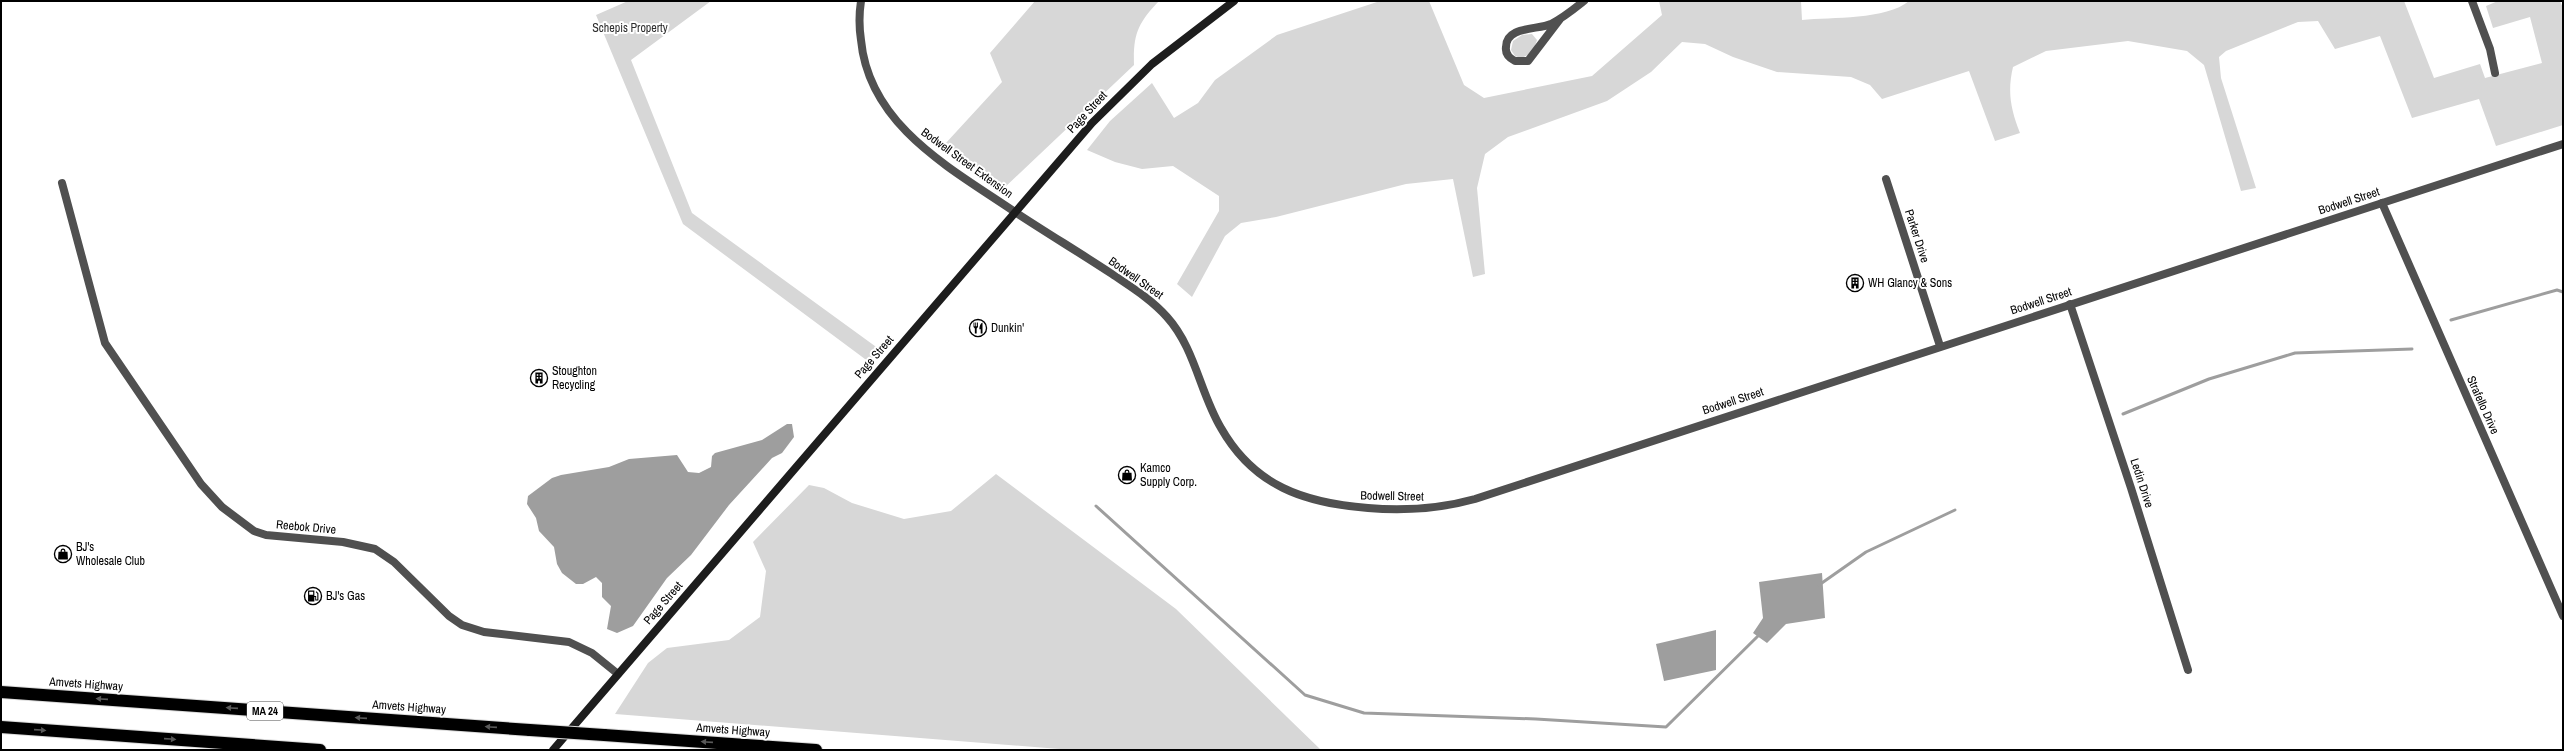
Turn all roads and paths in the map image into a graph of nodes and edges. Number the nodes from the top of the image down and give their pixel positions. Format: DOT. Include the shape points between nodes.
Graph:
graph roads {
  1 [pos="862,1"];
  2 [pos="1234,1"];
  3 [pos="1584,1"];
  4 [pos="2472,1"];
  5 [pos="1560,19"];
  6 [pos="1530,29"];
  7 [pos="1540,47"];
  8 [pos="2495,73"];
  9 [pos="2563,144"];
  10 [pos="1886,179"];
  11 [pos="62,183"];
  12 [pos="2382,203"];
  13 [pos="1015,212"];
  14 [pos="2070,304"];
  15 [pos="1940,346"];
  16 [pos="2563,616"];
  17 [pos="2188,670"];
  18 [pos="618,674"];
  19 [pos="1,692"];
  20 [pos="1,727"];
  21 [pos="320,750"];
  22 [pos="553,750"];
  23 [pos="816,750"];
  1 -- 13 [label="street, Bodwell Street Extension" via="860,32 864,61 879,96 894,119 924,149"];
  2 -- 13 [label="main road, Page Street" via="1172,48 1121,93"];
  3 -- 5 [label="street"];
  4 -- 8 [label="street" via="2490,48"];
  5 -- 6 [label="street"];
  5 -- 7 [label="street" via="1550,29"];
  6 -- 7 [label="street" via="1538,31 1541,35"];
  6 -- 7 [label="street" via="1520,30 1508,38 1507,55 1515,62 1524,62 1532,58"];
  9 -- 12 [label="street, Bodwell Street"];
  10 -- 15 [label="street, Parker Drive"];
  11 -- 18 [label="street, Reebok Drive" via="100,331 108,348 201,484 216,501 241,522 266,535 343,542 375,549 394,562 449,616 462,625 484,632 569,642 592,653"];
  12 -- 14 [label="street, Bodwell Street"];
  12 -- 16 [label="street, Strafello Drive"];
  13 -- 15 [label="street, Bodwell Street" via="1147,298 1168,317 1187,349 1220,428 1248,463 1271,481 1291,492 1313,501 1334,505 1415,510 1454,505"];
  13 -- 18 [label="main road, Page Street"];
  14 -- 15 [label="street, Bodwell Street"];
  14 -- 17 [label="street, Ledin Drive" via="2109,418"];
  18 -- 22 [label="main road, Page Street"];
  23 -- 19 [label="highway, Amvets Highway / MA 24, one-way, bridge"];
  20 -- 21 [label="highway, one-way"];
}
